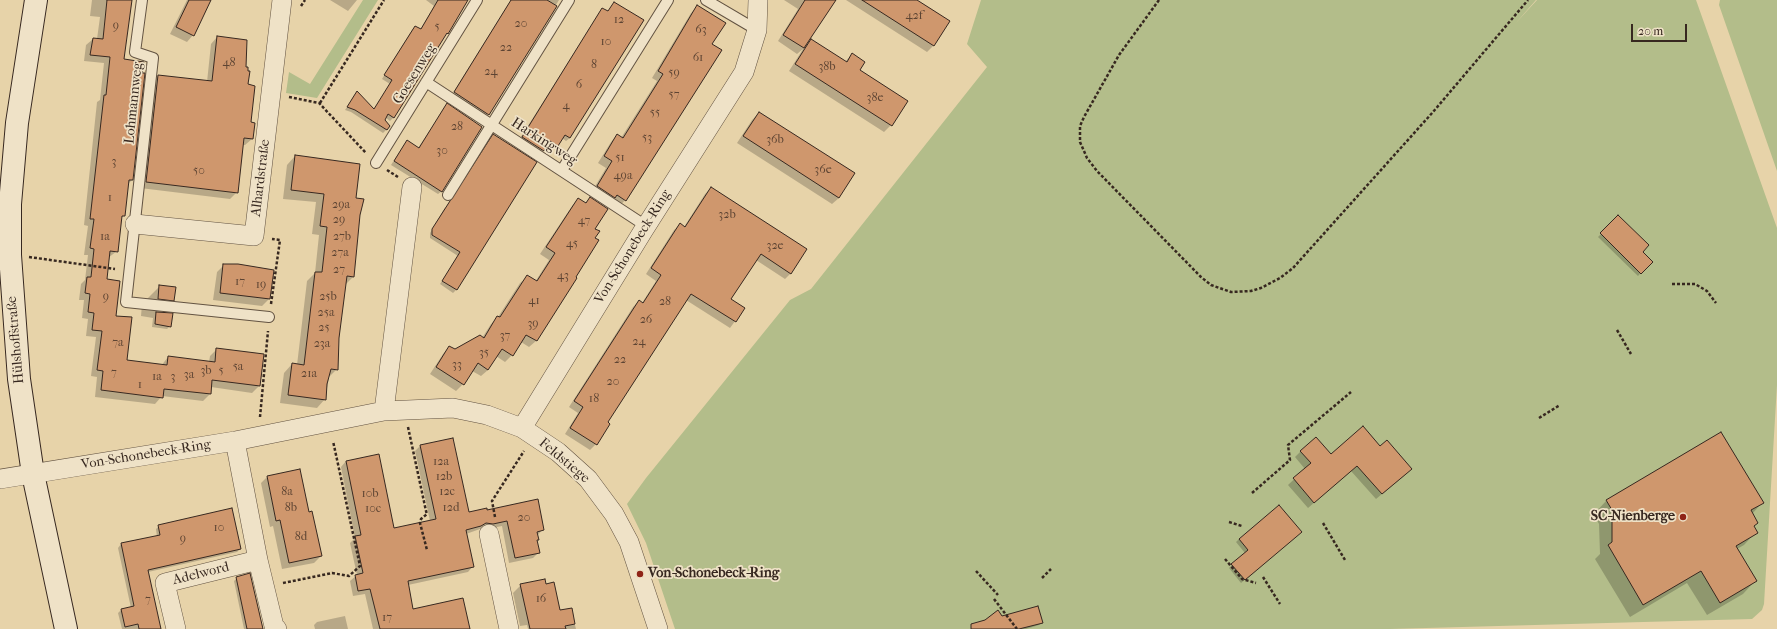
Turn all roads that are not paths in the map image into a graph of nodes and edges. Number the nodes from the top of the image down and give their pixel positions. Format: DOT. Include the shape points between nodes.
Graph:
graph roads {
  1 [pos="36,0"];
  2 [pos="142,0"];
  3 [pos="282,0"];
  4 [pos="477,0"];
  5 [pos="569,0"];
  6 [pos="668,0"];
  7 [pos="706,0"];
  8 [pos="758,0"];
  9 [pos="757,30"];
  10 [pos="426,82"];
  11 [pos="491,125"];
  12 [pos="376,163"];
  13 [pos="562,170"];
  14 [pos="412,186"];
  15 [pos="448,195"];
  16 [pos="135,224"];
  17 [pos="646,226"];
  18 [pos="269,317"];
  19 [pos="384,411"];
  20 [pos="528,432"];
  21 [pos="235,441"];
  22 [pos="33,474"];
  23 [pos="0,479"];
  24 [pos="489,534"];
  25 [pos="258,560"];
  26 [pos="66,629"];
  27 [pos="176,629"];
  28 [pos="277,629"];
  29 [pos="509,629"];
  30 [pos="658,629"];
  1 -- 22 [label="main road, Hülshoffstraße" via="17,123 10,204 10,254 19,379"];
  2 -- 16 [label="lane, Lohmannweg" via="135,52 153,58"];
  3 -- 16 [label="street, Alhardstraße" via="254,236"];
  4 -- 10 [label="lane, Goesenweg"];
  5 -- 11 [label="lane"];
  6 -- 13 [label="lane"];
  7 -- 9 [label="lane"];
  8 -- 9 [label="street, Von-Schonebeck-Ring"];
  9 -- 17 [label="street, Von-Schonebeck-Ring" via="744,72"];
  10 -- 11 [label="lane, Harkingweg"];
  10 -- 12 [label="lane, Goesenweg"];
  11 -- 13 [label="lane, Harkingweg"];
  11 -- 15 [label="lane"];
  13 -- 17 [label="lane, Harkingweg"];
  14 -- 19 [label="street"];
  16 -- 18 [label="lane" via="126,302"];
  17 -- 20 [label="street, Von-Schonebeck-Ring"];
  19 -- 20 [label="street, Von-Schonebeck-Ring" via="453,408 487,415"];
  19 -- 21 [label="street, Von-Schonebeck-Ring"];
  20 -- 30 [label="street, Feldstiege" via="558,452 588,480 614,514 629,542"];
  21 -- 22 [label="street, Von-Schonebeck-Ring"];
  21 -- 25 [label="street"];
  22 -- 23 [label="street, Von-Schonebeck-Ring"];
  22 -- 26 [label="main road, Hülshoffstraße"];
  24 -- 29 [label="street"];
  25 -- 27 [label="street, Adelword" via="165,583"];
  25 -- 28 [label="street" via="274,626"];
}
